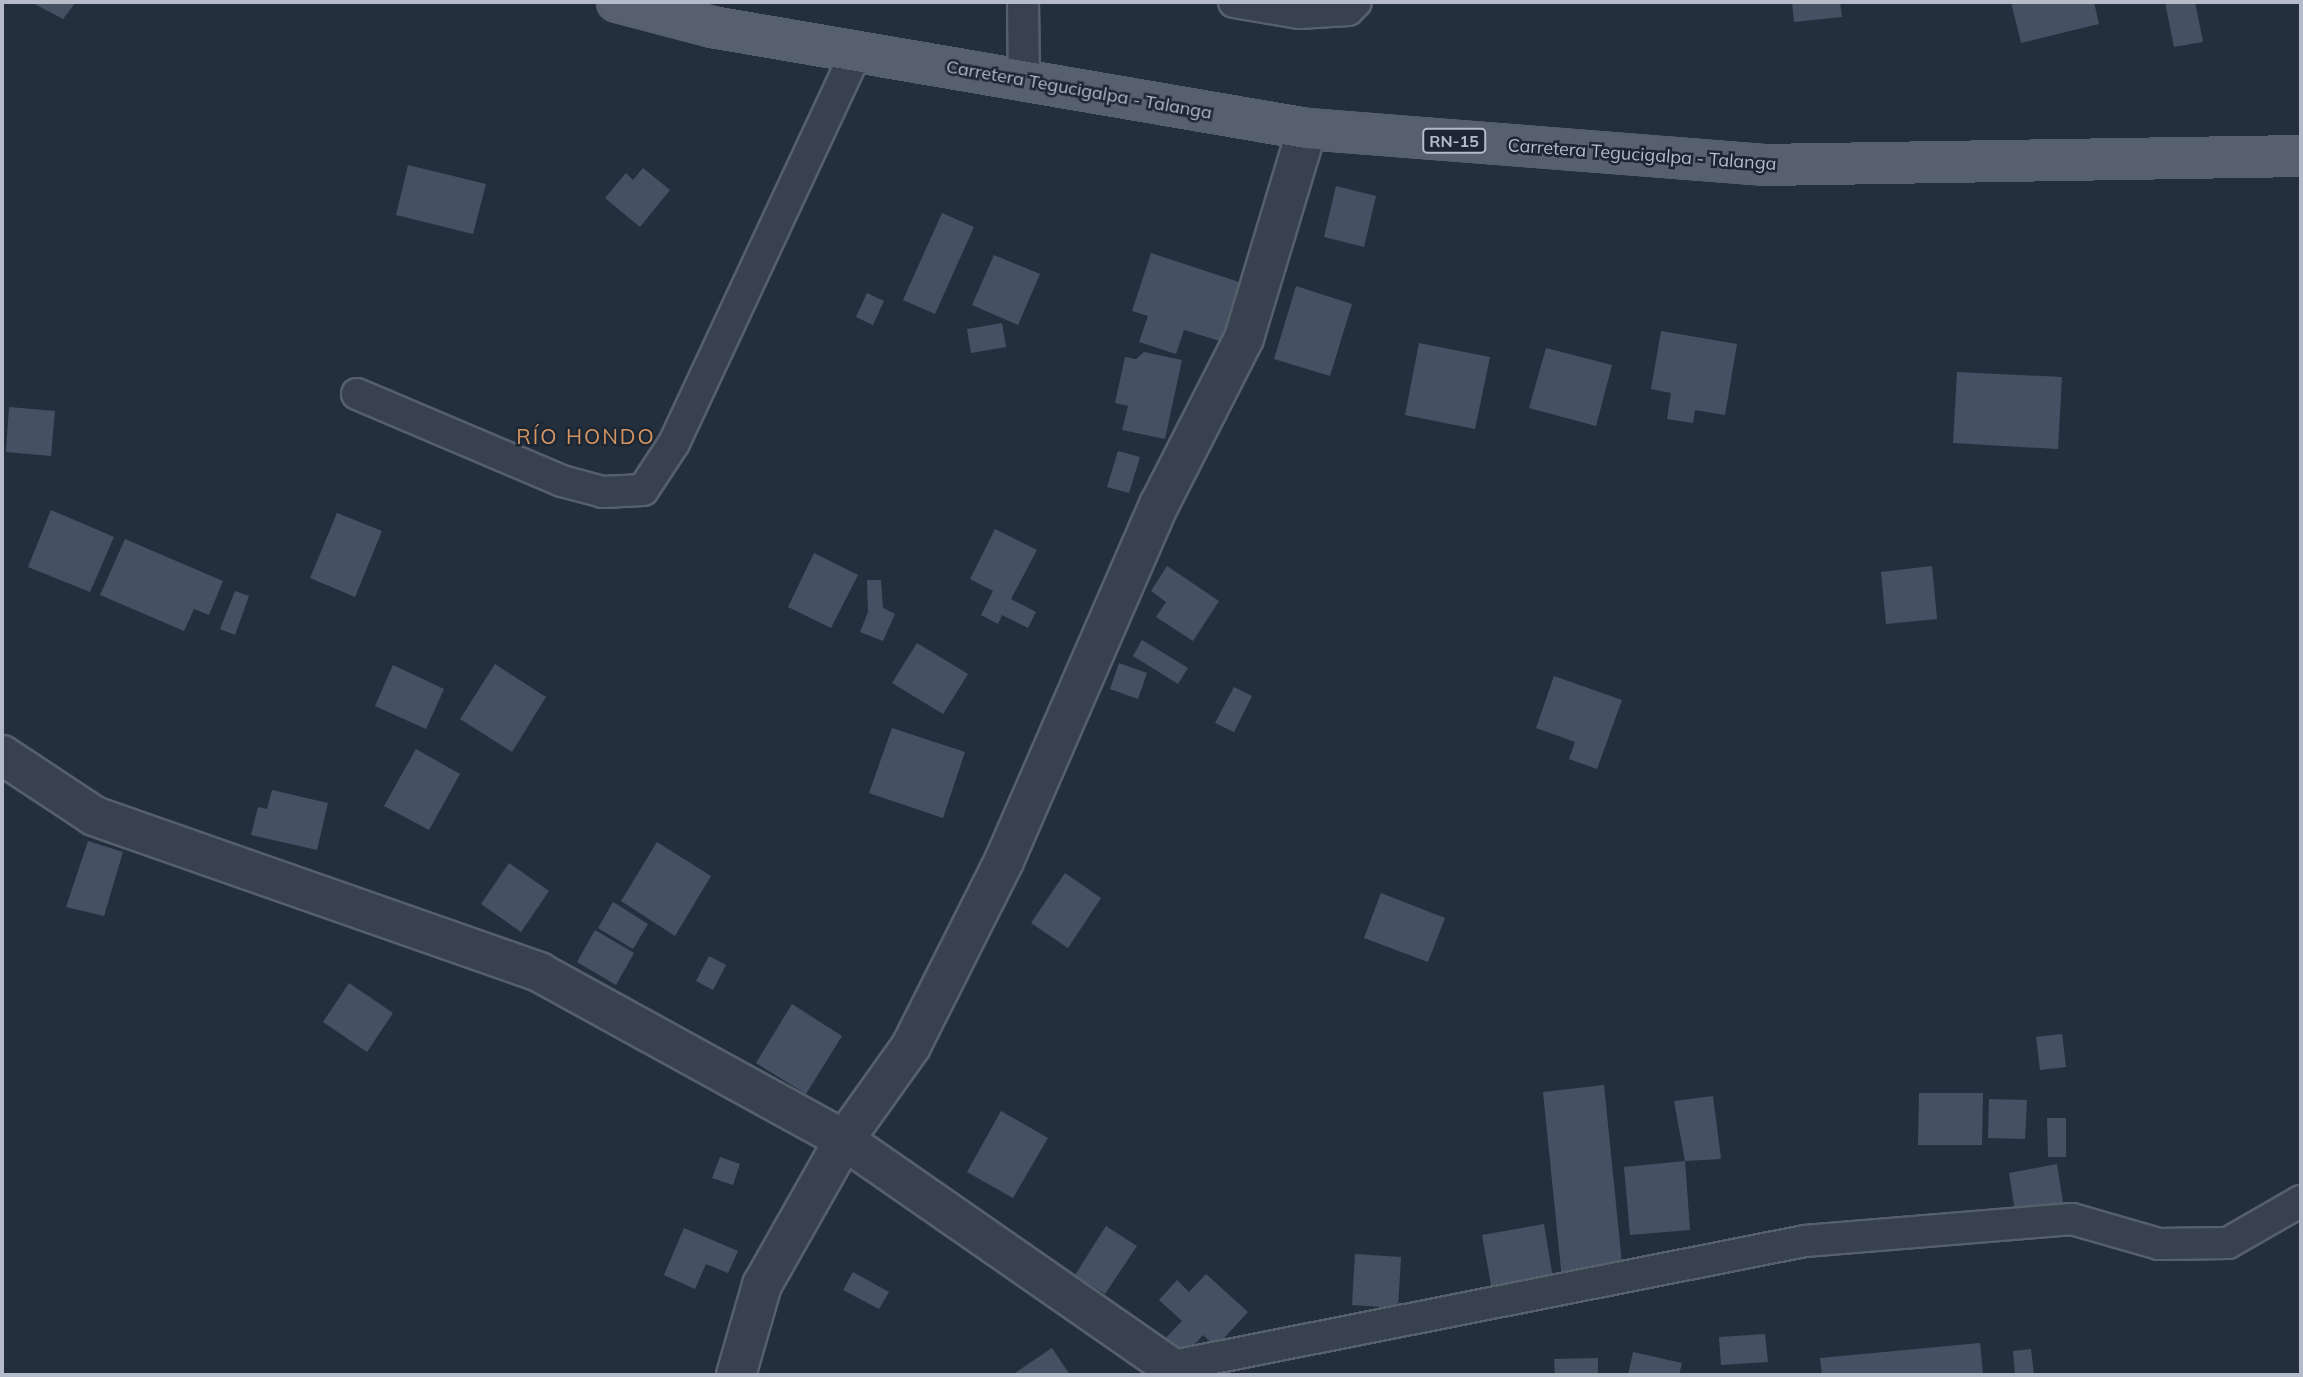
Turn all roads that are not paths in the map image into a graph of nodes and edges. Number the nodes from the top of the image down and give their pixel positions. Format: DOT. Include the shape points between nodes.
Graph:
graph roads {
  1 [pos="617,2"];
  2 [pos="1023,2"];
  3 [pos="1234,2"];
  4 [pos="1356,2"];
  5 [pos="856,51"];
  6 [pos="1024,80"];
  7 [pos="1307,129"];
  8 [pos="2301,156"];
  9 [pos="357,394"];
  10 [pos="2,755"];
  11 [pos="844,1140"];
  12 [pos="2301,1201"];
  13 [pos="1177,1371"];
  14 [pos="736,1375"];
  1 -- 5 [label="main road, Carretera Tegucigalpa - Talanga / RN-15" via="712,27"];
  2 -- 6 [label="street"];
  3 -- 4 [label="street" via="1299,13 1348,10"];
  5 -- 6 [label="main road, Carretera Tegucigalpa - Talanga / RN-15"];
  5 -- 9 [label="street" via="674,443 643,490 603,492 562,481"];
  6 -- 7 [label="main road, Carretera Tegucigalpa - Talanga / RN-15"];
  7 -- 8 [label="main road, Carretera Tegucigalpa - Talanga / RN-15" via="1764,165"];
  7 -- 11 [label="street" via="1244,338 1158,505 1004,861 911,1046"];
  10 -- 11 [label="street" via="94,816 539,972"];
  11 -- 13 [label="street"];
  11 -- 14 [label="street" via="762,1285"];
  12 -- 13 [label="street" via="2228,1243 2159,1244 2072,1219 1805,1241"];
}
